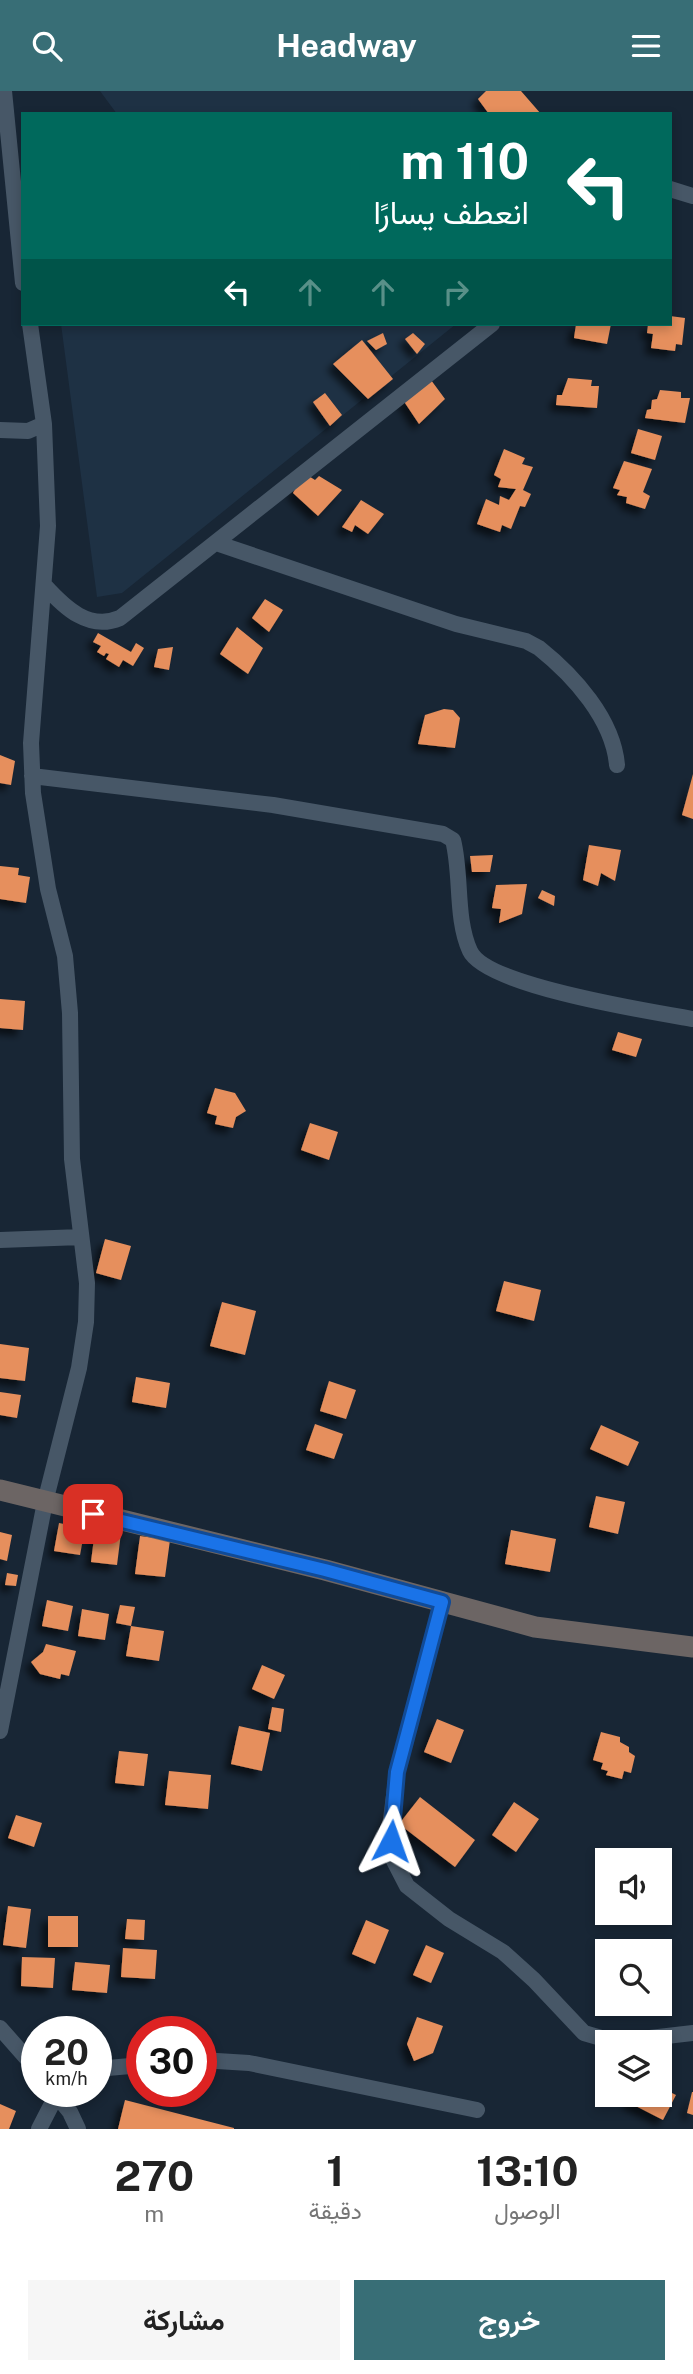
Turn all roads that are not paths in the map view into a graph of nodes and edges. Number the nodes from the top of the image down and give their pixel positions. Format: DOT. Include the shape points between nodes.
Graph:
graph roads {
  1 [pos="4,91"];
  2 [pos="672,190"];
  3 [pos="693,196"];
  4 [pos="21,263"];
  5 [pos="30,326"];
  6 [pos="489,326"];
  7 [pos="44,424"];
  8 [pos="0,430"];
  9 [pos="216,543"];
  10 [pos="45,586"];
  11 [pos="617,765"];
  12 [pos="32,776"];
  13 [pos="693,1019"];
  14 [pos="81,1237"];
  15 [pos="0,1240"];
  16 [pos="0,1490"];
  17 [pos="46,1502"];
  18 [pos="442,1602"];
  19 [pos="693,1647"];
  20 [pos="0,1731"];
  21 [pos="0,2028"];
  22 [pos="693,2033"];
  23 [pos="21,2052"];
  24 [pos="217,2061"];
  25 [pos="48,2107"];
  26 [pos="63,2107"];
  27 [pos="477,2110"];
  28 [pos="39,2129"];
  29 [pos="78,2129"];
  1 -- 4 [label="street"];
  2 -- 3 [label="street"];
  5 -- 7 [label="street"];
  6 -- 9 [label="street"];
  7 -- 8 [label="street" via="28,431"];
  7 -- 10 [label="street"];
  9 -- 10 [label="street" via="106,624 84,618"];
  9 -- 11 [label="street" via="456,624 539,647 604,720 615,744"];
  10 -- 12 [label="street"];
  12 -- 13 [label="street" via="273,805 443,834 453,840 464,931 479,963 535,985"];
  12 -- 14 [label="street" via="48,889 65,956 72,1159"];
  14 -- 15 [label="street"];
  14 -- 17 [label="street" via="86,1322"];
  16 -- 17 [label="street"];
  17 -- 18 [label="street"];
  17 -- 20 [label="street"];
  18 -- 19 [label="street" via="535,1627"];
  18 -- 22 [label="street" via="397,1772 390,1827 391,1855 407,1887 503,1952 584,2033 615,2042"];
  21 -- 23 [label="street"];
  24 -- 27 [label="street" via="249,2063"];
  25 -- 28 [label="street"];
  26 -- 29 [label="street"];
}
